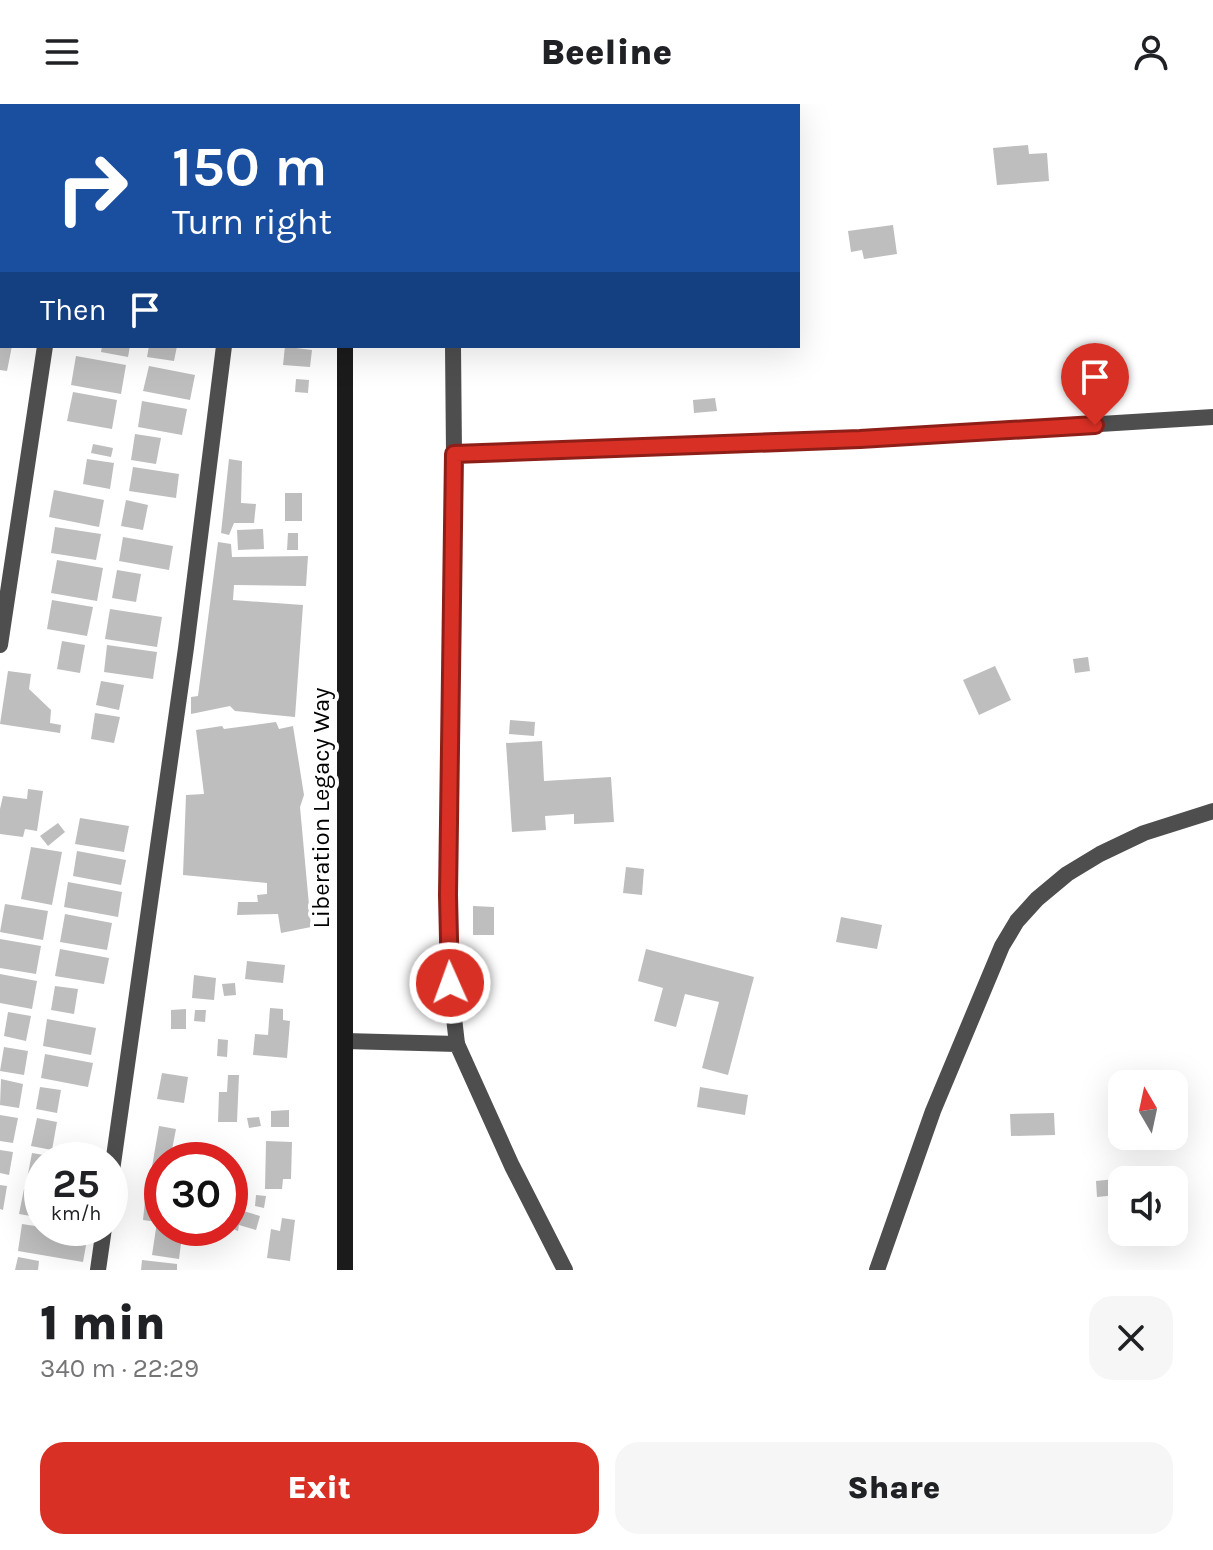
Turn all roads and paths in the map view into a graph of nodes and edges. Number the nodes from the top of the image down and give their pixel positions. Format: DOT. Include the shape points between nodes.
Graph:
graph roads {
  1 [pos="45,348"];
  2 [pos="224,348"];
  3 [pos="345,348"];
  4 [pos="453,348"];
  5 [pos="1213,417"];
  6 [pos="454,454"];
  7 [pos="0,645"];
  8 [pos="1213,811"];
  9 [pos="345,1041"];
  10 [pos="457,1044"];
  11 [pos="116,1142"];
  12 [pos="101,1246"];
  13 [pos="98,1270"];
  14 [pos="345,1270"];
  15 [pos="565,1270"];
  16 [pos="877,1270"];
  1 -- 7 [label="street"];
  2 -- 11 [label="street"];
  3 -- 9 [label="main road, Liberation Legacy Way"];
  4 -- 6 [label="street"];
  5 -- 6 [label="street" via="860,439"];
  6 -- 10 [label="street" via="448,895"];
  8 -- 16 [label="street" via="1100,854 1067,874 1017,921 933,1111"];
  9 -- 10 [label="street"];
  9 -- 14 [label="main road, Liberation Legacy Way"];
  10 -- 15 [label="street"];
  12 -- 13 [label="street"];
}
